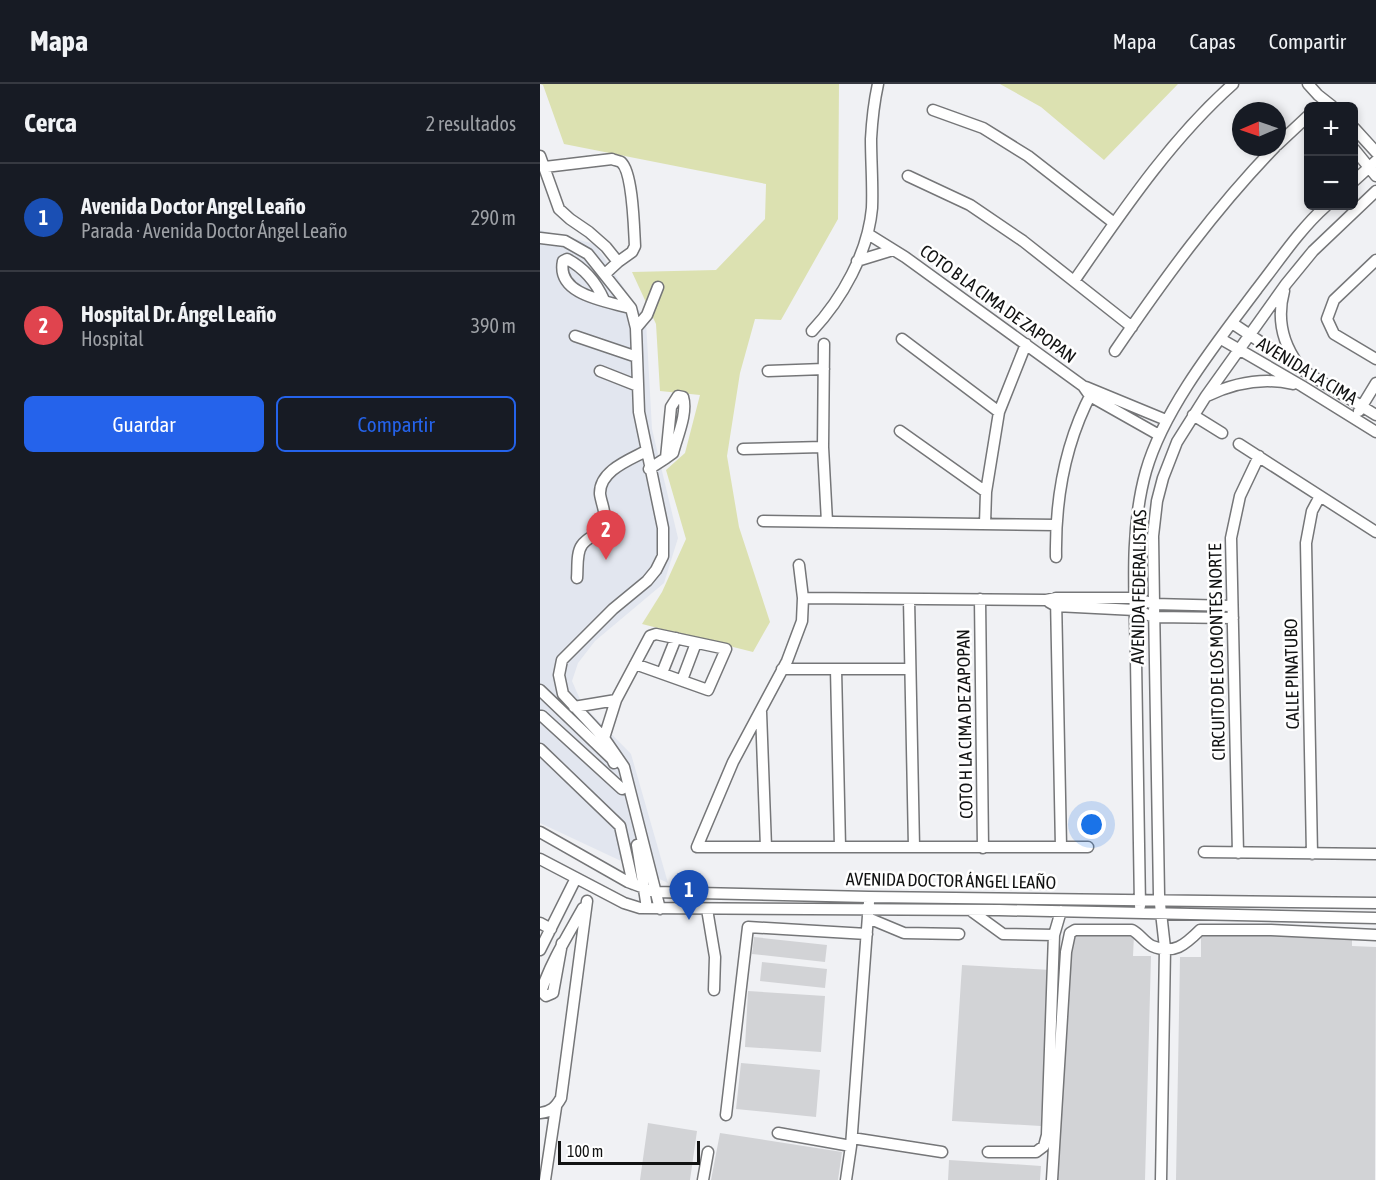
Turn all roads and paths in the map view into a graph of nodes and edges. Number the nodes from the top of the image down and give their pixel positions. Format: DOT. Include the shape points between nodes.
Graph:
graph roads {
  1 [pos="878,84"];
  2 [pos="1233,84"];
  3 [pos="1308,84"];
  4 [pos="1322,102"];
  5 [pos="933,110"];
  6 [pos="1304,120"];
  7 [pos="1358,133"];
  8 [pos="1286,137"];
  9 [pos="1366,142"];
  10 [pos="1358,147"];
  11 [pos="1376,152"];
  12 [pos="1358,154"];
  13 [pos="540,156"];
  14 [pos="1266,156"];
  15 [pos="545,167"];
  16 [pos="1374,168"];
  17 [pos="908,176"];
  18 [pos="1358,178"];
  19 [pos="1376,191"];
  20 [pos="1322,210"];
  21 [pos="1114,223"];
  22 [pos="868,234"];
  23 [pos="540,238"];
  24 [pos="892,250"];
  25 [pos="1376,260"];
  26 [pos="857,261"];
  27 [pos="618,262"];
  28 [pos="605,274"];
  29 [pos="1074,281"];
  30 [pos="1286,284"];
  31 [pos="658,287"];
  32 [pos="604,300"];
  33 [pos="631,308"];
  34 [pos="1232,323"];
  35 [pos="1132,327"];
  36 [pos="636,328"];
  37 [pos="812,331"];
  38 [pos="1250,335"];
  39 [pos="575,336"];
  40 [pos="902,339"];
  41 [pos="1221,339"];
  42 [pos="824,344"];
  43 [pos="1026,344"];
  44 [pos="1239,350"];
  45 [pos="1115,351"];
  46 [pos="637,357"];
  47 [pos="1376,358"];
  48 [pos="824,369"];
  49 [pos="768,371"];
  50 [pos="1304,371"];
  51 [pos="600,372"];
  52 [pos="1376,383"];
  53 [pos="638,386"];
  54 [pos="1302,386"];
  55 [pos="1089,390"];
  56 [pos="1206,396"];
  57 [pos="1372,405"];
  58 [pos="999,412"];
  59 [pos="1193,415"];
  60 [pos="1166,420"];
  61 [pos="1359,422"];
  62 [pos="900,431"];
  63 [pos="1376,432"];
  64 [pos="1222,433"];
  65 [pos="1159,435"];
  66 [pos="1239,444"];
  67 [pos="823,447"];
  68 [pos="743,449"];
  69 [pos="646,451"];
  70 [pos="1259,456"];
  71 [pos="666,458"];
  72 [pos="649,469"];
  73 [pos="986,492"];
  74 [pos="1320,496"];
  75 [pos="763,521"];
  76 [pos="827,522"];
  77 [pos="985,524"];
  78 [pos="1056,525"];
  79 [pos="1376,532"];
  80 [pos="1056,557"];
  81 [pos="799,565"];
  82 [pos="577,578"];
  83 [pos="803,598"];
  84 [pos="1135,598"];
  85 [pos="909,599"];
  86 [pos="980,599"];
  87 [pos="1053,601"];
  88 [pos="1154,604"];
  89 [pos="1186,605"];
  90 [pos="1232,606"];
  91 [pos="1135,610"];
  92 [pos="1154,617"];
  93 [pos="1186,618"];
  94 [pos="1233,618"];
  95 [pos="676,638"];
  96 [pos="696,643"];
  97 [pos="635,664"];
  98 [pos="782,669"];
  99 [pos="836,669"];
  100 [pos="909,669"];
  101 [pos="662,673"];
  102 [pos="682,680"];
  103 [pos="540,690"];
  104 [pos="616,700"];
  105 [pos="574,707"];
  106 [pos="761,710"];
  107 [pos="540,716"];
  108 [pos="604,738"];
  109 [pos="540,749"];
  110 [pos="622,789"];
  111 [pos="631,820"];
  112 [pos="620,826"];
  113 [pos="540,832"];
  114 [pos="766,847"];
  115 [pos="840,847"];
  116 [pos="914,847"];
  117 [pos="1061,847"];
  118 [pos="1088,847"];
  119 [pos="984,848"];
  120 [pos="1204,852"];
  121 [pos="1238,853"];
  122 [pos="1312,854"];
  123 [pos="1376,854"];
  124 [pos="540,859"];
  125 [pos="600,866"];
  126 [pos="576,878"];
  127 [pos="633,884"];
  128 [pos="592,886"];
  129 [pos="650,890"];
  130 [pos="869,897"];
  131 [pos="1140,900"];
  132 [pos="1159,900"];
  133 [pos="1279,901"];
  134 [pos="1376,903"];
  135 [pos="647,908"];
  136 [pos="660,909"];
  137 [pos="707,909"];
  138 [pos="970,910"];
  139 [pos="1061,912"];
  140 [pos="869,913"];
  141 [pos="1140,913"];
  142 [pos="1162,914"];
  143 [pos="1279,916"];
  144 [pos="1376,918"];
  145 [pos="540,923"];
  146 [pos="579,923"];
  147 [pos="551,929"];
  148 [pos="867,934"];
  149 [pos="959,934"];
  150 [pos="1054,935"];
  151 [pos="1376,935"];
  152 [pos="562,943"];
  153 [pos="1165,948"];
  154 [pos="540,950"];
  155 [pos="714,990"];
  156 [pos="556,1107"];
  157 [pos="540,1113"];
  158 [pos="726,1115"];
  159 [pos="778,1133"];
  160 [pos="851,1142"];
  161 [pos="708,1152"];
  162 [pos="942,1152"];
  163 [pos="987,1152"];
  164 [pos="545,1180"];
  165 [pos="703,1180"];
  166 [pos="846,1180"];
  167 [pos="1052,1180"];
  168 [pos="1161,1180"];
  1 -- 22 [label="street" via="871,138 872,208"];
  2 -- 21 [label="street" via="1179,138"];
  3 -- 4 [label="street"];
  5 -- 21 [label="street" via="983,128 1028,156"];
  6 -- 8 [label="street"];
  7 -- 9 [label="street"];
  9 -- 10 [label="street"];
  9 -- 11 [label="street"];
  12 -- 16 [label="street"];
  13 -- 15 [label="street"];
  14 -- 35 [label="street" via="1198,236"];
  15 -- 27 [label="street" via="559,209 606,247"];
  15 -- 27 [label="street" via="612,159 625,168 633,208 634,246"];
  16 -- 18 [label="street"];
  17 -- 29 [label="street" via="970,205"];
  19 -- 30 [label="street, AVENIDA FEDERALISTAS" via="1313,251"];
  20 -- 34 [label="street, AVENIDA FEDERALISTAS" via="1291,244"];
  21 -- 29 [label="street"];
  22 -- 24 [label="street, COTO B LA CIMA DE ZAPOPAN"];
  22 -- 26 [label="street"];
  23 -- 28 [label="street" via="565,241 588,254"];
  24 -- 26 [label="street, COTO B LA CIMA DE ZAPOPAN"];
  24 -- 43 [label="street, COTO B LA CIMA DE ZAPOPAN"];
  25 -- 47 [label="street" via="1334,300 1327,319 1334,334"];
  26 -- 37 [label="street" via="848,283"];
  27 -- 28 [label="street"];
  28 -- 33 [label="street"];
  29 -- 35 [label="street"];
  30 -- 38 [label="street, AVENIDA FEDERALISTAS"];
  30 -- 50 [label="street" via="1280,313 1282,332 1292,357"];
  31 -- 36 [label="street" via="647,315"];
  32 -- 33 [label="street"];
  33 -- 36 [label="street"];
  34 -- 38 [label="street, AVENIDA LA CIMA"];
  34 -- 41 [label="street, AVENIDA FEDERALISTAS"];
  35 -- 45 [label="street"];
  36 -- 46 [label="street"];
  38 -- 44 [label="street, AVENIDA FEDERALISTAS"];
  38 -- 50 [label="street, AVENIDA LA CIMA"];
  39 -- 46 [label="street"];
  40 -- 58 [label="street"];
  41 -- 44 [label="street, AVENIDA LA CIMA"];
  41 -- 60 [label="street, AVENIDA FEDERALISTAS"];
  42 -- 48 [label="street"];
  43 -- 55 [label="street, COTO B LA CIMA DE ZAPOPAN"];
  43 -- 58 [label="street"];
  44 -- 54 [label="street, AVENIDA LA CIMA"];
  44 -- 56 [label="street, AVENIDA FEDERALISTAS"];
  46 -- 53 [label="street"];
  48 -- 49 [label="street"];
  48 -- 67 [label="street"];
  50 -- 57 [label="street, AVENIDA LA CIMA"];
  51 -- 53 [label="street"];
  52 -- 57 [label="street"];
  53 -- 69 [label="street"];
  54 -- 56 [label="street" via="1277,381 1251,382"];
  54 -- 61 [label="street, AVENIDA LA CIMA"];
  55 -- 60 [label="street, COTO B LA CIMA DE ZAPOPAN"];
  55 -- 65 [label="street, COTO B LA CIMA DE ZAPOPAN"];
  55 -- 78 [label="street" via="1066,458"];
  56 -- 59 [label="street, AVENIDA FEDERALISTAS"];
  57 -- 61 [label="street"];
  58 -- 73 [label="street"];
  59 -- 64 [label="street"];
  59 -- 88 [label="street, AVENIDA FEDERALISTAS" via="1172,455 1157,501"];
  60 -- 65 [label="street, AVENIDA FEDERALISTAS"];
  61 -- 63 [label="street, AVENIDA LA CIMA"];
  62 -- 73 [label="street"];
  65 -- 84 [label="street, AVENIDA FEDERALISTAS" via="1140,498"];
  66 -- 70 [label="street"];
  67 -- 68 [label="street"];
  67 -- 76 [label="street"];
  69 -- 72 [label="street"];
  69 -- 82 [label="street" via="622,464 601,483 605,522 582,545"];
  70 -- 74 [label="street"];
  70 -- 90 [label="street, CIRCUITO DE LOS MONTES NORTE" via="1240,496 1232,526"];
  71 -- 71 [label="street" via="671,407 678,396 683,397 683,415 673,453"];
  71 -- 72 [label="street"];
  72 -- 105 [label="street" via="663,528 663,556 647,581 562,660 563,694"];
  73 -- 77 [label="street"];
  74 -- 79 [label="street"];
  74 -- 122 [label="street, CALLE PINATUBO" via="1312,511 1306,543"];
  75 -- 76 [label="street"];
  76 -- 77 [label="street"];
  77 -- 78 [label="street"];
  78 -- 80 [label="street"];
  81 -- 83 [label="street"];
  83 -- 85 [label="street"];
  83 -- 98 [label="street" via="802,621"];
  84 -- 87 [label="street"];
  84 -- 88 [label="street"];
  84 -- 91 [label="street, AVENIDA FEDERALISTAS"];
  85 -- 86 [label="street"];
  85 -- 100 [label="street"];
  86 -- 87 [label="street"];
  86 -- 119 [label="street, COTO H LA CIMA DE ZAPOPAN"];
  87 -- 91 [label="street"];
  87 -- 117 [label="street"];
  88 -- 89 [label="street"];
  88 -- 92 [label="street, AVENIDA FEDERALISTAS"];
  89 -- 90 [label="street"];
  89 -- 93 [label="street"];
  90 -- 94 [label="street, CIRCUITO DE LOS MONTES NORTE"];
  91 -- 92 [label="street"];
  91 -- 131 [label="street, AVENIDA FEDERALISTAS"];
  92 -- 93 [label="street"];
  92 -- 132 [label="street, AVENIDA FEDERALISTAS"];
  93 -- 94 [label="street"];
  94 -- 121 [label="street, CIRCUITO DE LOS MONTES NORTE"];
  95 -- 96 [label="street"];
  95 -- 97 [label="street" via="650,636"];
  95 -- 101 [label="street"];
  96 -- 102 [label="street"];
  96 -- 102 [label="street" via="726,649 708,690"];
  97 -- 101 [label="street"];
  97 -- 104 [label="street"];
  98 -- 99 [label="street"];
  98 -- 106 [label="street"];
  99 -- 100 [label="street"];
  99 -- 115 [label="street"];
  100 -- 116 [label="street"];
  101 -- 102 [label="street"];
  103 -- 110 [label="street" via="612,759"];
  104 -- 105 [label="street"];
  104 -- 108 [label="street"];
  105 -- 108 [label="street"];
  106 -- 114 [label="street"];
  106 -- 114 [label="street" via="697,847"];
  107 -- 110 [label="street"];
  108 -- 129 [label="street" via="624,767"];
  109 -- 112 [label="street"];
  110 -- 111 [label="street"];
  111 -- 112 [label="street"];
  111 -- 129 [label="street"];
  112 -- 127 [label="street"];
  113 -- 125 [label="street, AVENIDA DOCTOR ÁNGEL LEAÑO"];
  114 -- 115 [label="street"];
  115 -- 116 [label="street"];
  116 -- 119 [label="street"];
  117 -- 118 [label="street"];
  117 -- 119 [label="street"];
  120 -- 121 [label="street"];
  121 -- 122 [label="street"];
  122 -- 123 [label="street"];
  124 -- 126 [label="street, AVENIDA DOCTOR ÁNGEL LEAÑO"];
  125 -- 127 [label="street, AVENIDA DOCTOR ÁNGEL LEAÑO"];
  125 -- 128 [label="street"];
  126 -- 128 [label="street, AVENIDA DOCTOR ÁNGEL LEAÑO"];
  126 -- 147 [label="street"];
  127 -- 129 [label="street, AVENIDA DOCTOR ÁNGEL LEAÑO"];
  128 -- 135 [label="street, AVENIDA DOCTOR ÁNGEL LEAÑO" via="624,903"];
  128 -- 146 [label="street"];
  129 -- 130 [label="street, AVENIDA DOCTOR ÁNGEL LEAÑO"];
  129 -- 135 [label="street"];
  129 -- 136 [label="street"];
  130 -- 131 [label="street, AVENIDA DOCTOR ÁNGEL LEAÑO"];
  130 -- 140 [label="street"];
  131 -- 132 [label="street, AVENIDA DOCTOR ÁNGEL LEAÑO"];
  131 -- 141 [label="street, AVENIDA FEDERALISTAS"];
  132 -- 133 [label="street, AVENIDA DOCTOR ÁNGEL LEAÑO"];
  132 -- 142 [label="street, AVENIDA FEDERALISTAS"];
  133 -- 134 [label="street, AVENIDA DOCTOR ÁNGEL LEAÑO"];
  133 -- 143 [label="street"];
  135 -- 136 [label="street, AVENIDA DOCTOR ÁNGEL LEAÑO"];
  136 -- 137 [label="street, AVENIDA DOCTOR ÁNGEL LEAÑO"];
  137 -- 140 [label="street, AVENIDA DOCTOR ÁNGEL LEAÑO"];
  137 -- 155 [label="street" via="715,957"];
  138 -- 139 [label="street, AVENIDA DOCTOR ÁNGEL LEAÑO"];
  138 -- 140 [label="street, AVENIDA DOCTOR ÁNGEL LEAÑO"];
  138 -- 150 [label="street" via="1003,934"];
  139 -- 141 [label="street, AVENIDA DOCTOR ÁNGEL LEAÑO"];
  139 -- 150 [label="street"];
  140 -- 148 [label="street"];
  140 -- 149 [label="street" via="904,933"];
  141 -- 142 [label="street, AVENIDA DOCTOR ÁNGEL LEAÑO"];
  142 -- 143 [label="street, AVENIDA DOCTOR ÁNGEL LEAÑO"];
  142 -- 153 [label="street, AVENIDA FEDERALISTAS"];
  143 -- 144 [label="street, AVENIDA DOCTOR ÁNGEL LEAÑO"];
  145 -- 147 [label="street"];
  146 -- 152 [label="street"];
  146 -- 156 [label="street" via="561,1098"];
  147 -- 154 [label="street"];
  148 -- 158 [label="street" via="748,927"];
  148 -- 160 [label="street"];
  150 -- 163 [label="street" via="1044,1146 1036,1152"];
  151 -- 153 [label="street" via="1200,930 1182,947"];
  153 -- 167 [label="street" via="1151,945 1132,930 1070,933"];
  153 -- 168 [label="street, AVENIDA FEDERALISTAS"];
  156 -- 157 [label="street"];
  156 -- 164 [label="street"];
  159 -- 160 [label="street"];
  160 -- 162 [label="street"];
  160 -- 166 [label="street"];
  161 -- 165 [label="street"];
}
